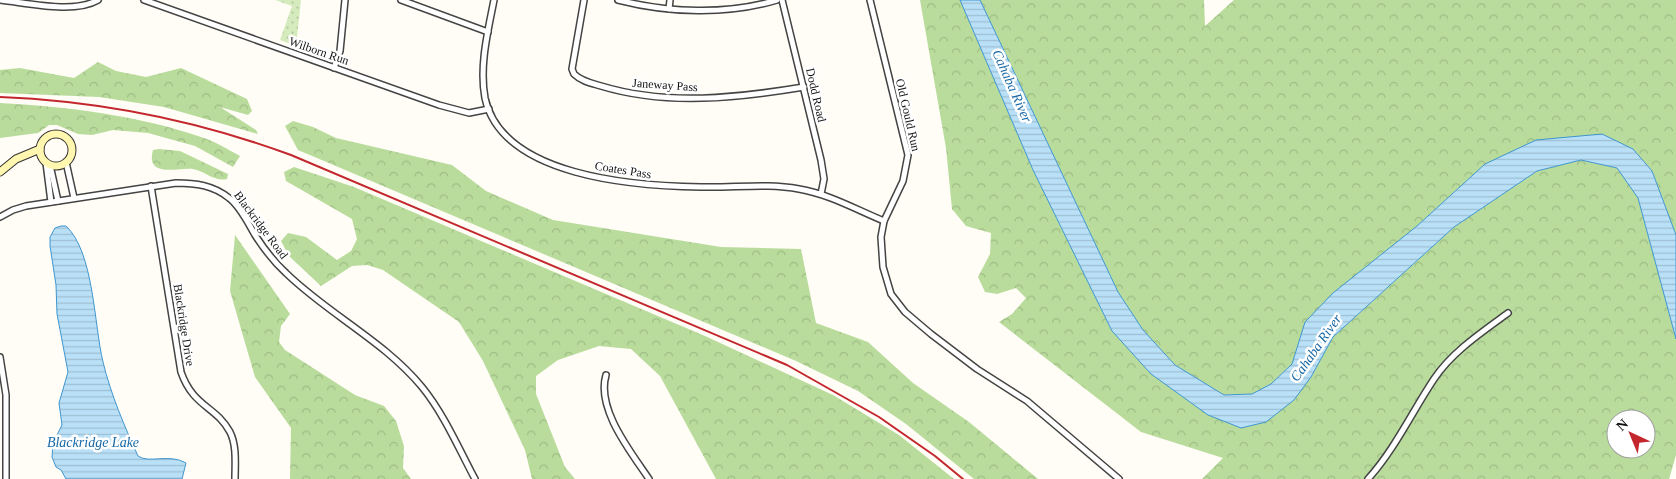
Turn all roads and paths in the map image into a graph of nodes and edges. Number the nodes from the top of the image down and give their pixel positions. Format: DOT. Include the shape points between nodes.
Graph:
graph roads {
  1 [pos="0,0"];
  2 [pos="98,0"];
  3 [pos="144,0"];
  4 [pos="345,0"];
  5 [pos="400,0"];
  6 [pos="494,0"];
  7 [pos="584,0"];
  8 [pos="618,0"];
  9 [pos="670,0"];
  10 [pos="777,0"];
  11 [pos="782,0"];
  12 [pos="870,0"];
  13 [pos="669,9"];
  14 [pos="488,32"];
  15 [pos="334,68"];
  16 [pos="804,88"];
  17 [pos="489,109"];
  18 [pos="40,149"];
  19 [pos="66,162"];
  20 [pos="48,164"];
  21 [pos="0,172"];
  22 [pos="151,186"];
  23 [pos="821,194"];
  24 [pos="74,198"];
  25 [pos="58,201"];
  26 [pos="51,202"];
  27 [pos="0,217"];
  28 [pos="884,221"];
  29 [pos="1508,313"];
  30 [pos="0,357"];
  31 [pos="606,375"];
  32 [pos="6,479"];
  33 [pos="235,479"];
  34 [pos="475,479"];
  35 [pos="649,479"];
  36 [pos="1119,479"];
  37 [pos="1368,479"];
  1 -- 2 [label="street" via="74,7"];
  3 -- 15 [label="street, Wilborn Run"];
  4 -- 15 [label="street" via="340,51"];
  5 -- 14 [label="street"];
  6 -- 14 [label="street, Coates Pass"];
  7 -- 16 [label="street, Janeway Pass" via="572,69 584,81 632,94 675,98 741,96"];
  8 -- 13 [label="street"];
  9 -- 13 [label="street"];
  10 -- 13 [label="street" via="733,8"];
  11 -- 16 [label="street, Dodd Road"];
  12 -- 28 [label="street, Old Gould Run" via="908,155 903,181"];
  14 -- 17 [label="street, Coates Pass" via="483,77"];
  15 -- 17 [label="street, Wilborn Run" via="453,110 468,113"];
  16 -- 23 [label="street, Dodd Road" via="824,179"];
  17 -- 23 [label="street, Coates Pass" via="502,132 526,152 555,165 602,178 673,186 773,186"];
  18 -- 19 [label="street" via="48,136 64,136 72,148"];
  18 -- 20 [label="street"];
  18 -- 21 [label="street" via="16,159"];
  19 -- 20 [label="street" via="58,166"];
  19 -- 24 [label="street"];
  20 -- 25 [label="street"];
  20 -- 26 [label="street"];
  22 -- 24 [label="street, Blackridge Road"];
  22 -- 33 [label="street, Blackridge Drive" via="181,372 190,392 229,431 234,446"];
  22 -- 34 [label="street, Blackridge Road" via="197,184 215,189 231,199 284,272 402,366 423,388"];
  23 -- 28 [label="street, Coates Pass"];
  24 -- 25 [label="street, Blackridge Road"];
  25 -- 26 [label="street, Blackridge Road"];
  26 -- 27 [label="street, Blackridge Road" via="13,210"];
  28 -- 36 [label="street, Old Gould Run" via="880,252 886,282 896,302 977,369 1027,401"];
  29 -- 37 [label="street" via="1472,339 1435,378 1385,461"];
  30 -- 32 [label="street" via="6,404"];
  31 -- 35 [label="street" via="604,388 615,426"];
}
